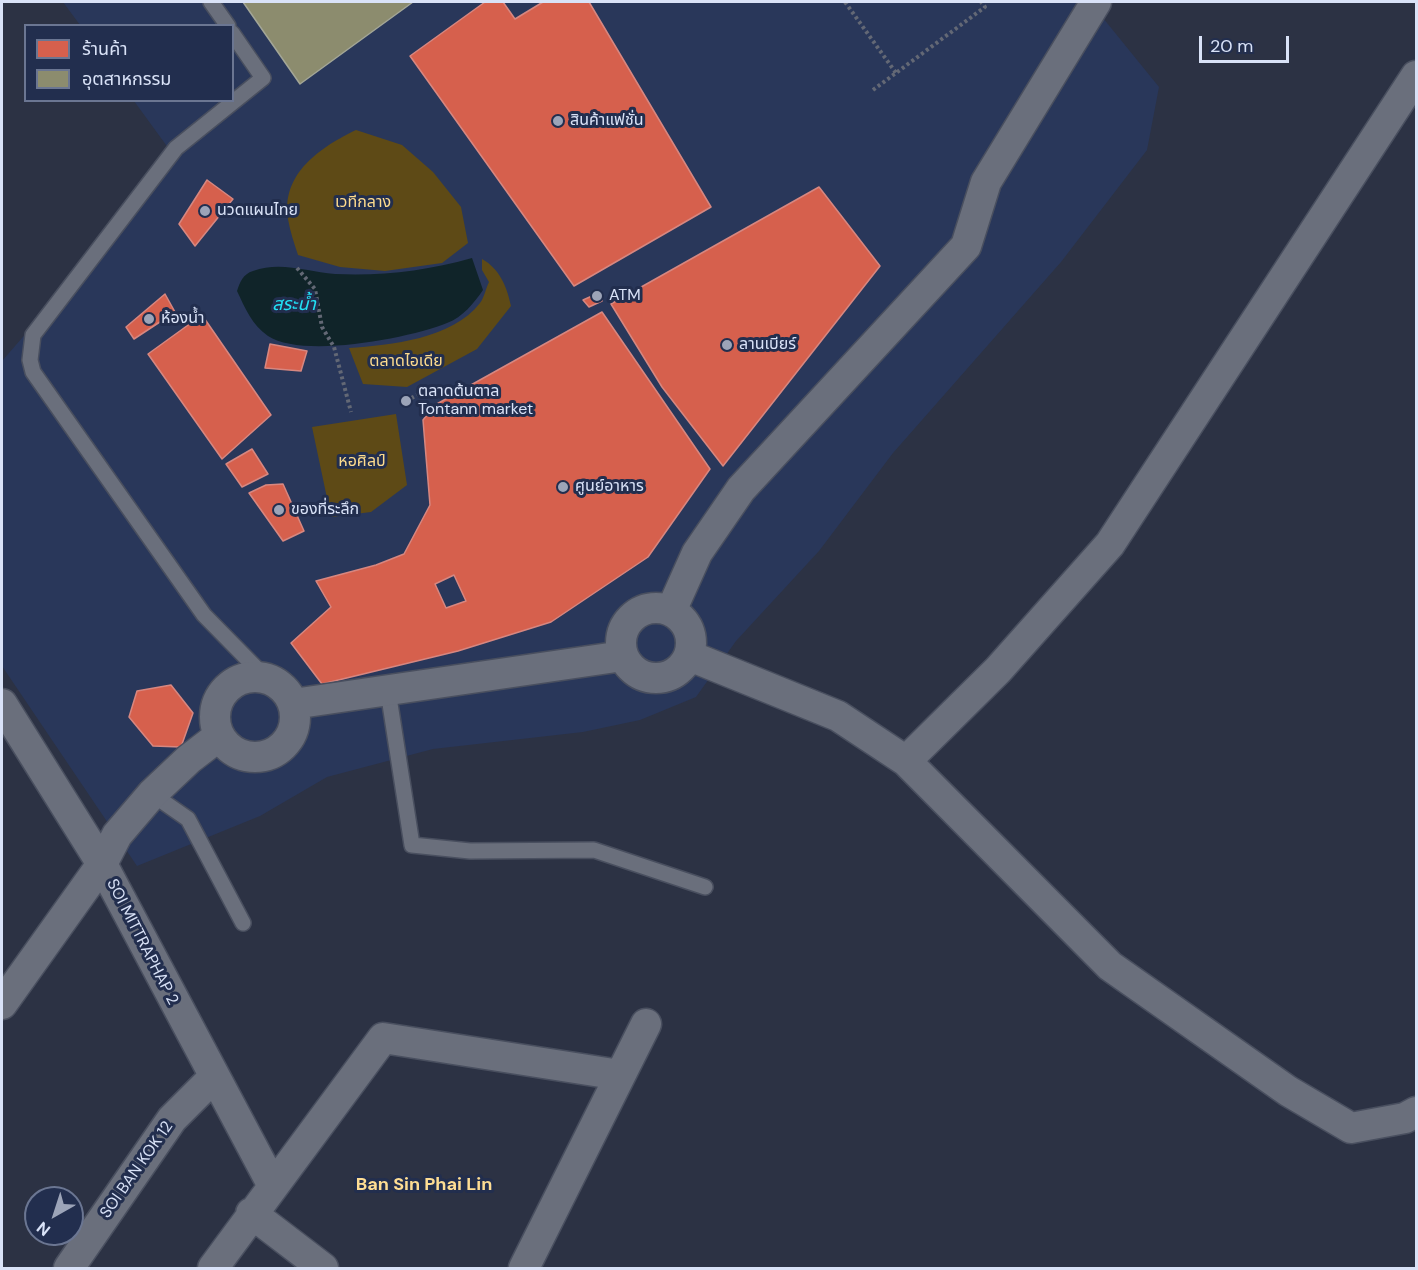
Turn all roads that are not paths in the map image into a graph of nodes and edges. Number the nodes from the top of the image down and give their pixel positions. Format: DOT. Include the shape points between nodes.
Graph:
graph roads {
  1 [pos="211,2"];
  2 [pos="1096,2"];
  3 [pos="227,24"];
  4 [pos="234,36"];
  5 [pos="1416,76"];
  6 [pos="234,101"];
  7 [pos="233,102"];
  8 [pos="671,611"];
  9 [pos="623,656"];
  10 [pos="690,656"];
  11 [pos="265,677"];
  12 [pos="388,691"];
  13 [pos="2,704"];
  14 [pos="293,704"];
  15 [pos="219,736"];
  16 [pos="906,761"];
  17 [pos="152,794"];
  18 [pos="102,864"];
  19 [pos="705,887"];
  20 [pos="243,922"];
  21 [pos="2,1004"];
  22 [pos="646,1024"];
  23 [pos="620,1075"];
  24 [pos="213,1078"];
  25 [pos="1416,1112"];
  26 [pos="273,1186"];
  27 [pos="251,1213"];
  28 [pos="69,1269"];
  29 [pos="213,1269"];
  30 [pos="323,1269"];
  31 [pos="524,1269"];
  1 -- 3 [label="lane"];
  2 -- 8 [label="street" via="986,182 966,246 741,489 697,553"];
  4 -- 6 [label="lane" via="263,78"];
  5 -- 16 [label="street" via="1110,544 998,670"];
  7 -- 11 [label="lane" via="176,148 33,335 30,360 33,372 204,615"];
  8 -- 9 [label="street" via="651,608 632,617 621,635"];
  8 -- 10 [label="street" via="687,625"];
  9 -- 10 [label="street" via="636,672 657,679 677,673"];
  9 -- 12 [label="street"];
  10 -- 16 [label="street" via="838,716"];
  11 -- 14 [label="street" via="287,693"];
  11 -- 15 [label="street" via="252,676 227,687 215,710"];
  12 -- 14 [label="street"];
  12 -- 19 [label="lane" via="412,845 470,851 594,850"];
  13 -- 18 [label="street, SOI MITTRAPHAP 2"];
  14 -- 15 [label="street" via="294,724 277,751 264,756 239,754"];
  15 -- 17 [label="street"];
  16 -- 25 [label="street" via="1110,966 1288,1091 1351,1128 1405,1118"];
  17 -- 18 [label="street" via="117,835"];
  17 -- 20 [label="lane" via="188,819"];
  18 -- 21 [label="street"];
  18 -- 24 [label="street, SOI MITTRAPHAP 2"];
  22 -- 23 [label="street"];
  23 -- 26 [label="street" via="383,1038"];
  23 -- 31 [label="street"];
  24 -- 26 [label="street, SOI MITTRAPHAP 2"];
  24 -- 28 [label="street, SOI BAN KOK 12" via="172,1119"];
  26 -- 27 [label="street"];
  27 -- 29 [label="street"];
  27 -- 30 [label="street"];
}
